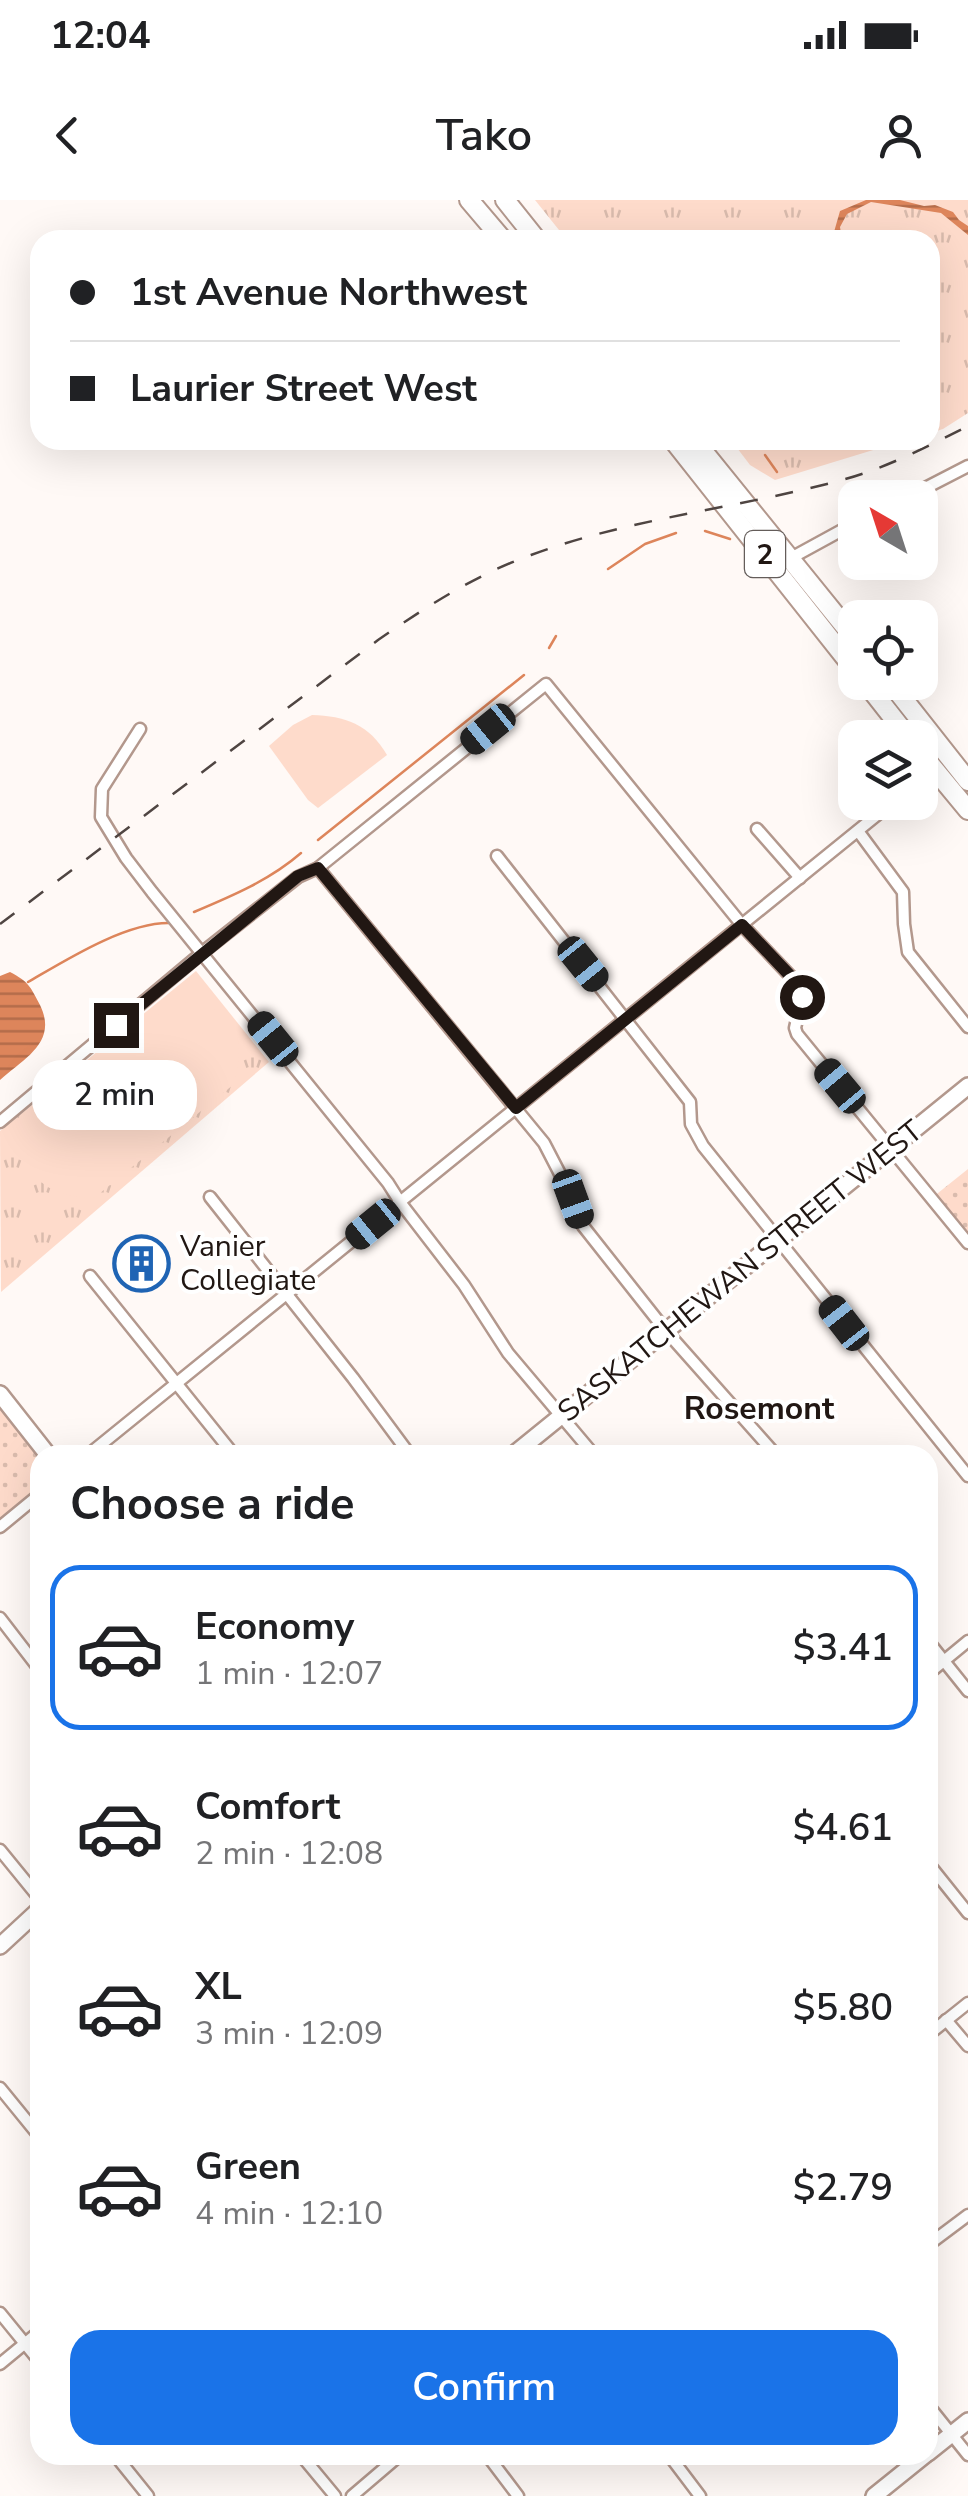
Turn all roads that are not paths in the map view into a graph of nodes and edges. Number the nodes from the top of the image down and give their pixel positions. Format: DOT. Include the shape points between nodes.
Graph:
graph roads {
  1 [pos="469,200"];
  2 [pos="505,200"];
  3 [pos="494,230"];
  4 [pos="528,230"];
  5 [pos="681,450"];
  6 [pos="702,450"];
  7 [pos="968,466"];
  8 [pos="938,481"];
  9 [pos="838,532"];
  10 [pos="791,558"];
  11 [pos="838,617"];
  12 [pos="838,649"];
  13 [pos="879,700"];
  14 [pos="904,700"];
  15 [pos="894,720"];
  16 [pos="140,729"];
  17 [pos="950,757"];
  18 [pos="938,766"];
  19 [pos="938,779"];
  20 [pos="968,781"];
  21 [pos="968,810"];
  22 [pos="871,820"];
  23 [pos="757,829"];
  24 [pos="858,831"];
  25 [pos="497,856"];
  26 [pos="318,868"];
  27 [pos="800,878"];
  28 [pos="742,925"];
  29 [pos="203,952"];
  30 [pos="626,1019"];
  31 [pos="968,1027"];
  32 [pos="968,1086"];
  33 [pos="516,1108"];
  34 [pos="0,1122"];
  35 [pos="891,1148"];
  36 [pos="210,1197"];
  37 [pos="400,1202"];
  38 [pos="778,1240"];
  39 [pos="968,1242"];
  40 [pos="90,1276"];
  41 [pos="287,1294"];
  42 [pos="666,1330"];
  43 [pos="176,1384"];
  44 [pos="0,1394"];
  45 [pos="562,1415"];
  46 [pos="40,1445"];
  47 [pos="100,1445"];
  48 [pos="226,1445"];
  49 [pos="402,1445"];
  50 [pos="524,1445"];
  51 [pos="586,1445"];
  52 [pos="767,1445"];
  53 [pos="968,1476"];
  54 [pos="30,1502"];
  55 [pos="0,1527"];
  56 [pos="0,1618"];
  57 [pos="968,1642"];
  58 [pos="938,1653"];
  59 [pos="30,1657"];
  60 [pos="944,1661"];
  61 [pos="938,1666"];
  62 [pos="968,1690"];
  63 [pos="0,1850"];
  64 [pos="938,1876"];
  65 [pos="30,1887"];
  66 [pos="968,1913"];
  67 [pos="30,1918"];
  68 [pos="0,1946"];
  69 [pos="968,2002"];
  70 [pos="946,2020"];
  71 [pos="938,2027"];
  72 [pos="968,2046"];
  73 [pos="0,2088"];
  74 [pos="30,2125"];
  75 [pos="968,2214"];
  76 [pos="938,2238"];
  77 [pos="0,2314"];
  78 [pos="30,2340"];
  79 [pos="25,2344"];
  80 [pos="30,2350"];
  81 [pos="0,2364"];
  82 [pos="938,2418"];
  83 [pos="968,2421"];
  84 [pos="951,2434"];
  85 [pos="938,2444"];
  86 [pos="968,2455"];
  87 [pos="123,2465"];
  88 [pos="309,2465"];
  89 [pos="388,2465"];
  90 [pos="495,2465"];
  91 [pos="677,2465"];
  92 [pos="912,2465"];
  93 [pos="148,2496"];
  94 [pos="334,2496"];
  95 [pos="352,2496"];
  96 [pos="518,2496"];
  97 [pos="700,2496"];
  98 [pos="874,2496"];
  1 -- 3 [label="main road"];
  2 -- 4 [label="main road"];
  5 -- 12 [label="main road, 2"];
  6 -- 10 [label="main road, 2"];
  7 -- 8 [label="street"];
  9 -- 10 [label="street"];
  10 -- 11 [label="main road, 2"];
  13 -- 15 [label="main road"];
  14 -- 17 [label="main road"];
  16 -- 29 [label="street" via="102,789 101,817"];
  17 -- 18 [label="street"];
  17 -- 20 [label="main road"];
  19 -- 21 [label="main road"];
  22 -- 24 [label="street"];
  23 -- 27 [label="street"];
  24 -- 27 [label="street"];
  24 -- 31 [label="street" via="903,892 908,952"];
  25 -- 30 [label="street"];
  26 -- 28 [label="street" via="546,684"];
  26 -- 29 [label="street" via="298,876"];
  26 -- 33 [label="street"];
  27 -- 28 [label="street"];
  28 -- 30 [label="street"];
  28 -- 35 [label="street" via="797,983 797,1034"];
  29 -- 34 [label="street"];
  29 -- 37 [label="street"];
  30 -- 33 [label="street"];
  30 -- 38 [label="street" via="690,1102 691,1124 703,1146"];
  32 -- 35 [label="street, SASKATCHEWAN STREET WEST"];
  33 -- 37 [label="street"];
  33 -- 42 [label="street" via="544,1143 583,1226"];
  35 -- 38 [label="street, SASKATCHEWAN STREET WEST"];
  35 -- 39 [label="street"];
  36 -- 41 [label="street"];
  37 -- 41 [label="street"];
  37 -- 45 [label="street"];
  38 -- 42 [label="street, SASKATCHEWAN STREET WEST"];
  38 -- 53 [label="street"];
  40 -- 43 [label="street"];
  41 -- 43 [label="street"];
  41 -- 49 [label="street"];
  42 -- 45 [label="street, SASKATCHEWAN STREET WEST"];
  42 -- 52 [label="street"];
  43 -- 47 [label="street"];
  43 -- 48 [label="street"];
  44 -- 46 [label="street"];
  45 -- 50 [label="street, SASKATCHEWAN STREET WEST"];
  45 -- 51 [label="street"];
  54 -- 55 [label="street"];
  56 -- 59 [label="street"];
  57 -- 60 [label="street"];
  58 -- 60 [label="street"];
  60 -- 61 [label="street"];
  60 -- 62 [label="street"];
  63 -- 65 [label="street"];
  64 -- 66 [label="street"];
  67 -- 68 [label="street"];
  69 -- 70 [label="street"];
  70 -- 71 [label="street"];
  70 -- 72 [label="street"];
  73 -- 74 [label="street"];
  75 -- 76 [label="street"];
  77 -- 79 [label="street"];
  78 -- 79 [label="street"];
  79 -- 80 [label="street"];
  79 -- 81 [label="street"];
  82 -- 84 [label="street"];
  83 -- 84 [label="street"];
  84 -- 85 [label="street"];
  84 -- 86 [label="street"];
  87 -- 93 [label="street"];
  88 -- 94 [label="street"];
  89 -- 95 [label="street"];
  90 -- 96 [label="street"];
  91 -- 97 [label="street"];
  92 -- 98 [label="street"];
}
